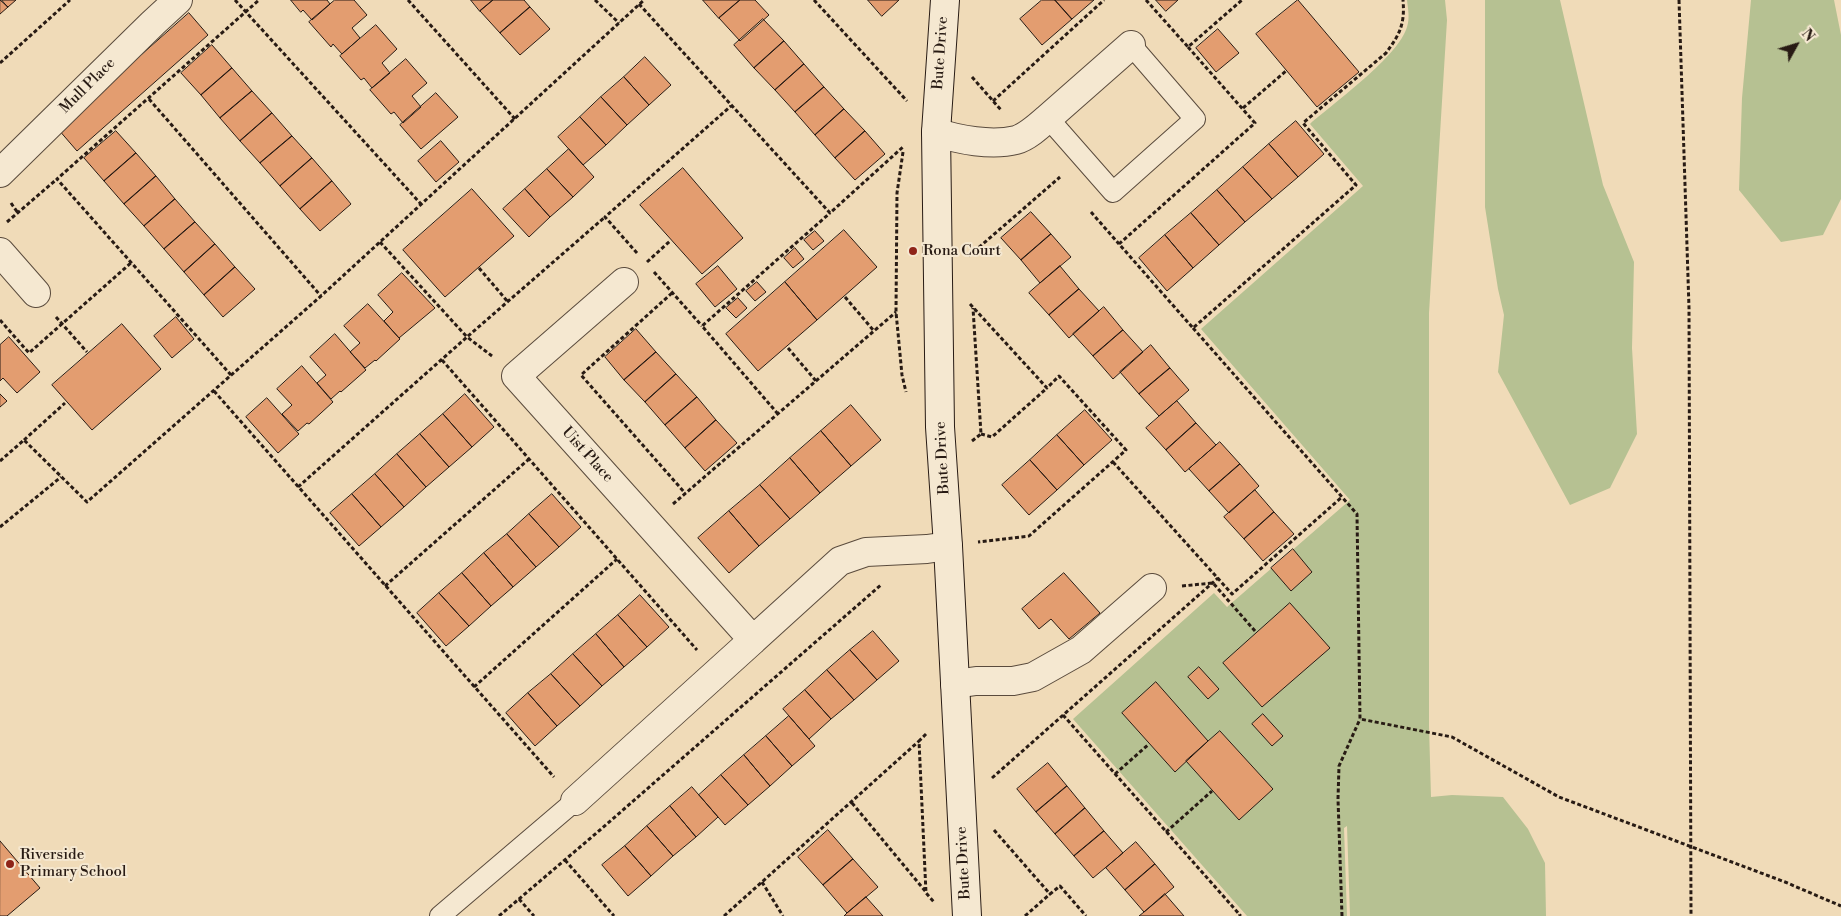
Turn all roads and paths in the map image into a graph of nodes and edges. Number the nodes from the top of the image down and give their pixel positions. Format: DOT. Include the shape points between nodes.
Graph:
graph roads {
  1 [pos="70,0"];
  2 [pos="178,0"];
  3 [pos="235,0"];
  4 [pos="259,0"];
  5 [pos="408,0"];
  6 [pos="595,0"];
  7 [pos="644,0"];
  8 [pos="814,0"];
  9 [pos="945,0"];
  10 [pos="1104,0"];
  11 [pos="1146,0"];
  12 [pos="1242,0"];
  13 [pos="1403,0"];
  14 [pos="1679,0"];
  15 [pos="639,4"];
  16 [pos="246,12"];
  17 [pos="619,23"];
  18 [pos="1131,45"];
  19 [pos="1188,47"];
  20 [pos="0,63"];
  21 [pos="1286,71"];
  22 [pos="969,74"];
  23 [pos="149,99"];
  24 [pos="993,101"];
  25 [pos="731,106"];
  26 [pos="1243,108"];
  27 [pos="1048,118"];
  28 [pos="515,119"];
  29 [pos="936,132"];
  30 [pos="1024,135"];
  31 [pos="905,138"];
  32 [pos="904,146"];
  33 [pos="1060,177"];
  34 [pos="58,179"];
  35 [pos="4,186"];
  36 [pos="421,204"];
  37 [pos="18,212"];
  38 [pos="830,213"];
  39 [pos="605,216"];
  40 [pos="7,222"];
  41 [pos="380,242"];
  42 [pos="0,252"];
  43 [pos="968,257"];
  44 [pos="132,262"];
  45 [pos="646,263"];
  46 [pos="479,268"];
  47 [pos="653,270"];
  48 [pos="624,282"];
  49 [pos="36,293"];
  50 [pos="672,293"];
  51 [pos="321,296"];
  52 [pos="845,297"];
  53 [pos="967,301"];
  54 [pos="508,302"];
  55 [pos="974,308"];
  56 [pos="896,312"];
  57 [pos="0,320"];
  58 [pos="62,324"];
  59 [pos="702,326"];
  60 [pos="1193,328"];
  61 [pos="874,331"];
  62 [pos="467,337"];
  63 [pos="788,348"];
  64 [pos="87,352"];
  65 [pos="442,360"];
  66 [pos="231,375"];
  67 [pos="516,376"];
  68 [pos="816,381"];
  69 [pos="1047,388"];
  70 [pos="214,391"];
  71 [pos="908,401"];
  72 [pos="65,403"];
  73 [pos="778,414"];
  74 [pos="981,434"];
  75 [pos="24,440"];
  76 [pos="968,444"];
  77 [pos="529,459"];
  78 [pos="0,461"];
  79 [pos="1113,462"];
  80 [pos="61,477"];
  81 [pos="298,487"];
  82 [pos="685,493"];
  83 [pos="1342,498"];
  84 [pos="666,510"];
  85 [pos="0,527"];
  86 [pos="961,544"];
  87 [pos="617,559"];
  88 [pos="1218,578"];
  89 [pos="887,579"];
  90 [pos="1213,583"];
  91 [pos="385,586"];
  92 [pos="1152,588"];
  93 [pos="1255,631"];
  94 [pos="753,640"];
  95 [pos="701,654"];
  96 [pos="955,684"];
  97 [pos="474,687"];
  98 [pos="1063,715"];
  99 [pos="1360,719"];
  100 [pos="931,728"];
  101 [pos="919,741"];
  102 [pos="1149,744"];
  103 [pos="1115,774"];
  104 [pos="986,783"];
  105 [pos="1212,791"];
  106 [pos="575,801"];
  107 [pos="852,803"];
  108 [pos="994,829"];
  109 [pos="1166,832"];
  110 [pos="1689,846"];
  111 [pos="565,860"];
  112 [pos="762,882"];
  113 [pos="926,893"];
  114 [pos="1050,894"];
  115 [pos="519,898"];
  116 [pos="936,904"];
  117 [pos="1841,906"];
  118 [pos="440,916"];
  119 [pos="499,916"];
  120 [pos="534,916"];
  121 [pos="614,916"];
  122 [pos="724,916"];
  123 [pos="783,916"];
  124 [pos="966,916"];
  125 [pos="1025,916"];
  126 [pos="1086,916"];
  127 [pos="1239,916"];
  128 [pos="1342,916"];
  129 [pos="1691,916"];
  1 -- 20 [label="path"];
  2 -- 35 [label="street, Mull Place" via="153,23"];
  3 -- 16 [label="path"];
  4 -- 16 [label="path"];
  5 -- 28 [label="path"];
  6 -- 17 [label="path"];
  7 -- 15 [label="path"];
  8 -- 29 [label="path"];
  9 -- 29 [label="street, Bute Drive"];
  10 -- 24 [label="path"];
  11 -- 19 [label="path"];
  12 -- 19 [label="path"];
  13 -- 60 [label="path" via="1402,26 1386,53 1303,123 1356,185"];
  14 -- 110 [label="path" via="1689,308"];
  15 -- 17 [label="path"];
  15 -- 25 [label="path"];
  16 -- 23 [label="path"];
  16 -- 36 [label="path"];
  17 -- 28 [label="path"];
  18 -- 27 [label="street"];
  18 -- 27 [label="lane" via="1195,118 1113,192"];
  19 -- 26 [label="path"];
  21 -- 26 [label="path"];
  22 -- 24 [label="path"];
  23 -- 34 [label="path"];
  23 -- 51 [label="path"];
  24 -- 30 [label="path"];
  25 -- 38 [label="path"];
  25 -- 39 [label="path"];
  26 -- 60 [label="path" via="1256,123 1119,244"];
  27 -- 30 [label="street"];
  28 -- 36 [label="path"];
  29 -- 30 [label="street" via="956,140 986,142 1017,140"];
  29 -- 86 [label="street, Bute Drive" via="940,427"];
  31 -- 32 [label="path"];
  32 -- 38 [label="path"];
  32 -- 56 [label="path" via="897,193"];
  33 -- 43 [label="path"];
  34 -- 37 [label="path"];
  34 -- 44 [label="path"];
  35 -- 37 [label="path"];
  36 -- 41 [label="path"];
  37 -- 40 [label="path"];
  38 -- 59 [label="path"];
  39 -- 45 [label="path"];
  39 -- 54 [label="path"];
  41 -- 51 [label="path"];
  41 -- 62 [label="path"];
  42 -- 49 [label="street"];
  44 -- 58 [label="path"];
  44 -- 66 [label="path"];
  46 -- 54 [label="path"];
  47 -- 50 [label="path"];
  48 -- 67 [label="street"];
  49 -- 58 [label="path"];
  50 -- 59 [label="path"];
  50 -- 82 [label="path" via="581,375"];
  51 -- 66 [label="path"];
  52 -- 61 [label="path"];
  53 -- 55 [label="path"];
  54 -- 62 [label="path"];
  55 -- 69 [label="path"];
  55 -- 74 [label="path"];
  56 -- 61 [label="path"];
  56 -- 71 [label="path"];
  57 -- 58 [label="path" via="29,353"];
  58 -- 64 [label="path"];
  59 -- 73 [label="path"];
  60 -- 83 [label="path"];
  61 -- 68 [label="path"];
  62 -- 65 [label="path"];
  62 -- 67 [label="path"];
  63 -- 68 [label="path"];
  65 -- 77 [label="path"];
  65 -- 81 [label="path"];
  66 -- 70 [label="path"];
  67 -- 94 [label="street, Uist Place"];
  68 -- 73 [label="path"];
  69 -- 74 [label="path" via="992,437"];
  69 -- 79 [label="path" via="1059,376 1126,450"];
  70 -- 80 [label="path" via="86,502"];
  70 -- 81 [label="path"];
  72 -- 75 [label="path"];
  73 -- 82 [label="path"];
  74 -- 76 [label="path"];
  75 -- 78 [label="path"];
  75 -- 80 [label="path"];
  77 -- 87 [label="path"];
  77 -- 91 [label="path"];
  79 -- 86 [label="path" via="1029,536"];
  79 -- 88 [label="path"];
  80 -- 85 [label="path"];
  81 -- 91 [label="path"];
  82 -- 84 [label="path"];
  83 -- 88 [label="path" via="1232,594"];
  83 -- 99 [label="path" via="1357,514"];
  86 -- 94 [label="street" via="866,552 840,561"];
  86 -- 96 [label="street, Bute Drive"];
  87 -- 95 [label="path"];
  87 -- 97 [label="path"];
  88 -- 90 [label="path"];
  89 -- 111 [label="path"];
  90 -- 92 [label="path"];
  90 -- 93 [label="path"];
  90 -- 98 [label="path"];
  91 -- 97 [label="path"];
  92 -- 96 [label="street" via="1082,650 1034,677"];
  94 -- 106 [label="street"];
  96 -- 124 [label="street, Bute Drive"];
  97 -- 106 [label="path"];
  98 -- 103 [label="path"];
  98 -- 104 [label="path"];
  99 -- 110 [label="path" via="1452,737 1560,797"];
  99 -- 128 [label="path" via="1339,766"];
  100 -- 101 [label="path"];
  101 -- 107 [label="path"];
  101 -- 113 [label="path"];
  102 -- 103 [label="path"];
  103 -- 109 [label="path"];
  105 -- 109 [label="path"];
  106 -- 118 [label="lane"];
  107 -- 112 [label="path"];
  107 -- 113 [label="path"];
  108 -- 114 [label="path"];
  109 -- 127 [label="path"];
  110 -- 117 [label="path"];
  110 -- 129 [label="path"];
  111 -- 115 [label="path"];
  111 -- 121 [label="path"];
  112 -- 122 [label="path"];
  112 -- 123 [label="path"];
  113 -- 116 [label="path"];
  114 -- 125 [label="path"];
  114 -- 126 [label="path" via="1060,886"];
  115 -- 119 [label="path"];
  115 -- 120 [label="path"];
}
